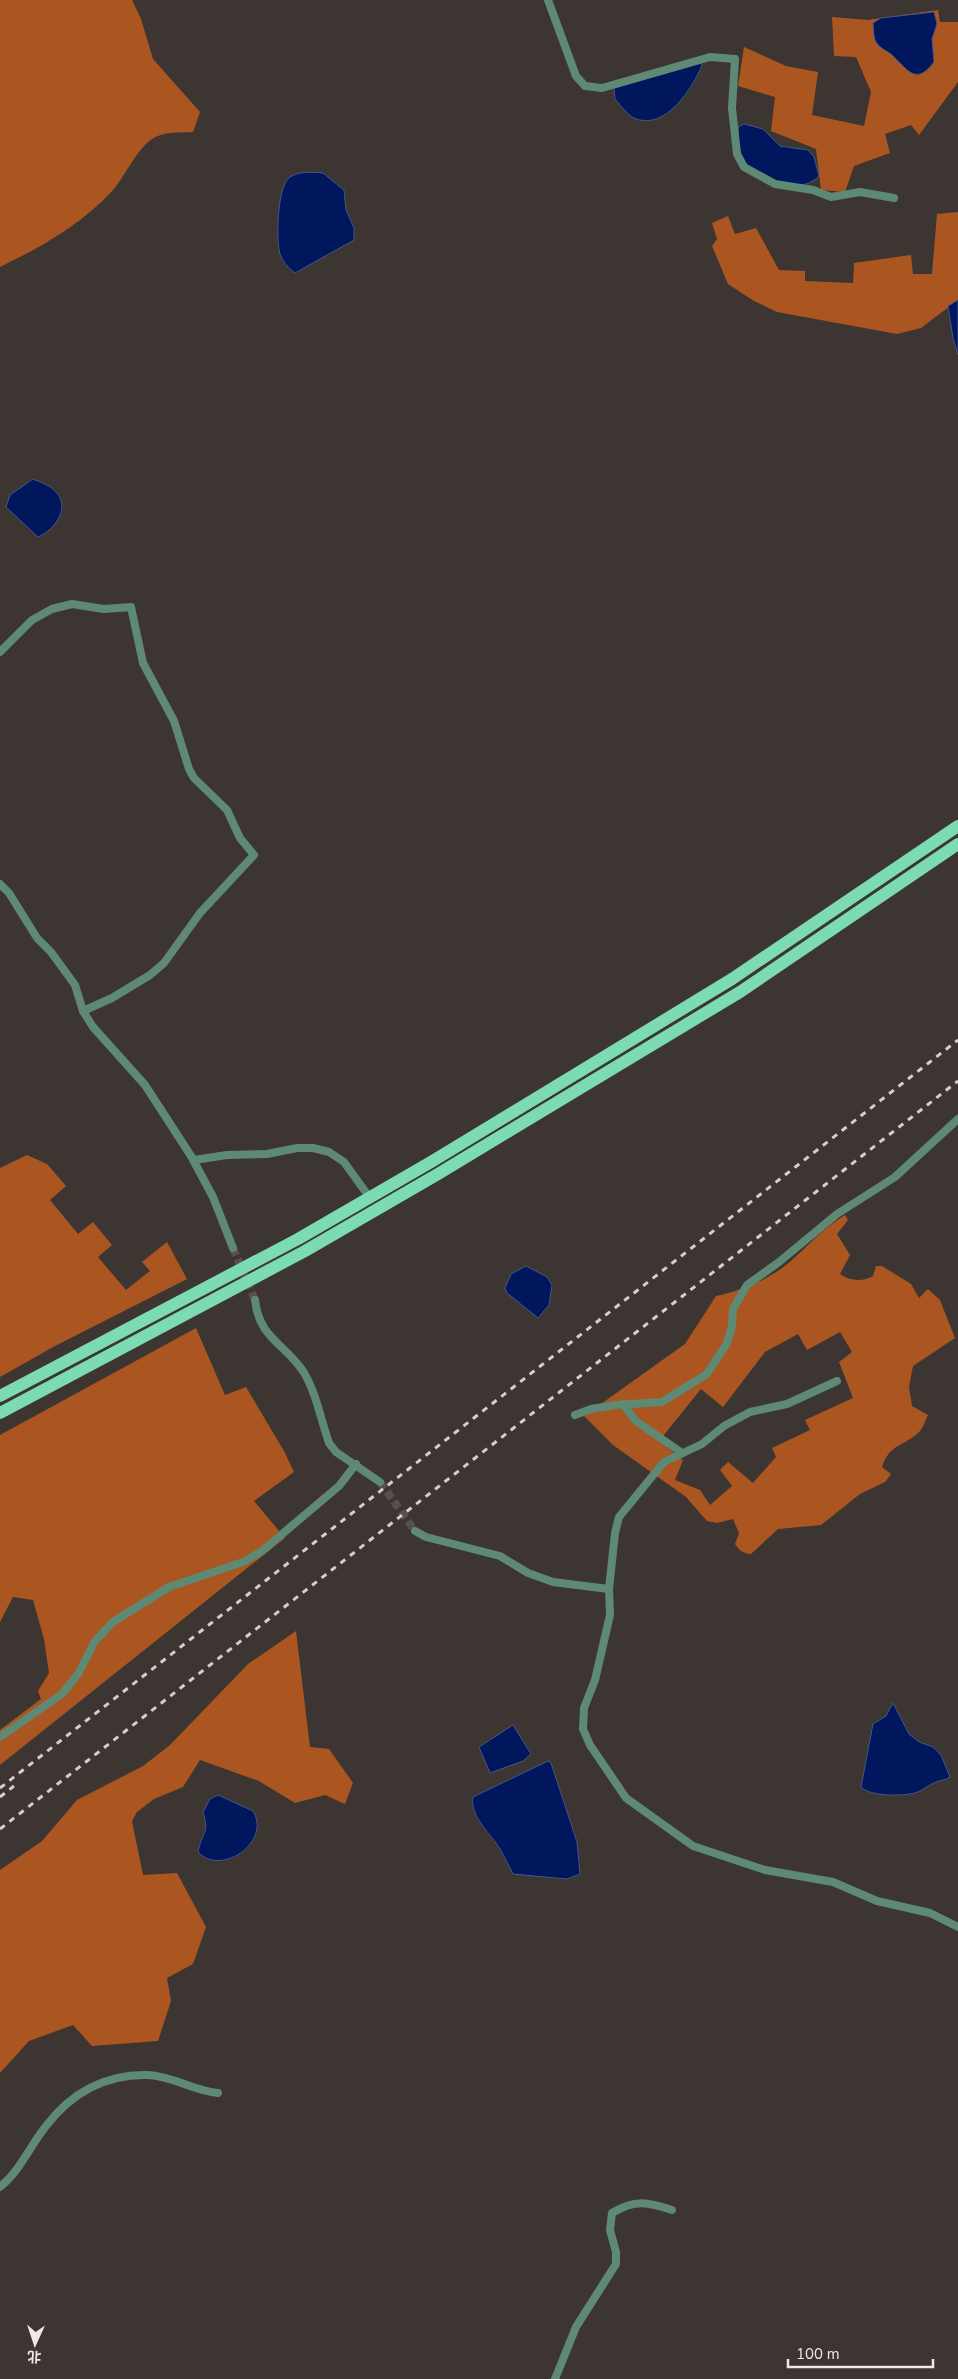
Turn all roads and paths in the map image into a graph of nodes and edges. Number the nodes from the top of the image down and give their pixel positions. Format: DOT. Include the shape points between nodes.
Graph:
graph roads {
  1 [pos="548,0"];
  2 [pos="894,198"];
  3 [pos="0,652"];
  4 [pos="958,826"];
  5 [pos="958,844"];
  6 [pos="0,884"];
  7 [pos="83,1011"];
  8 [pos="958,1119"];
  9 [pos="194,1160"];
  10 [pos="370,1198"];
  11 [pos="233,1248"];
  12 [pos="255,1300"];
  13 [pos="837,1381"];
  14 [pos="0,1396"];
  15 [pos="622,1404"];
  16 [pos="0,1412"];
  17 [pos="575,1415"];
  18 [pos="682,1453"];
  19 [pos="356,1464"];
  20 [pos="380,1482"];
  21 [pos="415,1531"];
  22 [pos="609,1589"];
  23 [pos="0,1737"];
  24 [pos="958,1927"];
  25 [pos="218,2093"];
  26 [pos="0,2187"];
  27 [pos="672,2210"];
  28 [pos="555,2379"];
  1 -- 2 [label="street" via="576,76 586,86 602,88 710,57 735,60 732,108 737,154 744,167 776,184 813,190 831,197 860,192"];
  3 -- 7 [label="street" via="32,620 52,609 72,604 104,610 131,606 143,663 174,721 189,769 227,810 240,838 254,855 200,913 164,963 112,998"];
  4 -- 10 [label="main road" via="732,979"];
  5 -- 16 [label="main road" via="732,996 438,1174 271,1270"];
  6 -- 7 [label="street" via="10,892 37,938 75,985"];
  7 -- 9 [label="street" via="93,1027 145,1085"];
  8 -- 15 [label="street" via="895,1177 837,1214 747,1286 733,1309 727,1343 707,1374 662,1402"];
  9 -- 10 [label="street" via="313,1148 328,1152 344,1162"];
  9 -- 11 [label="street"];
  10 -- 14 [label="main road"];
  12 -- 19 [label="street" via="257,1316 264,1330 304,1373 329,1443 336,1452"];
  13 -- 18 [label="street" via="787,1404 750,1412 724,1426 702,1444"];
  15 -- 17 [label="street"];
  15 -- 18 [label="street" via="636,1421"];
  18 -- 22 [label="street" via="664,1462 619,1517"];
  19 -- 20 [label="street"];
  19 -- 23 [label="street" via="340,1486 262,1551 243,1562 169,1587 113,1622 95,1641 78,1674 62,1694"];
  21 -- 22 [label="street" via="426,1537 500,1556 528,1573 552,1582"];
  22 -- 24 [label="street" via="610,1615 595,1680 584,1708 583,1729 590,1745 626,1798 693,1846 765,1870 833,1882 877,1901 930,1913"];
  25 -- 26 [label="street" via="172,2078 147,2075 113,2078 86,2088 73,2096 46,2126"];
  27 -- 28 [label="street" via="645,2202 612,2214 610,2230 616,2264 576,2327"];
}
